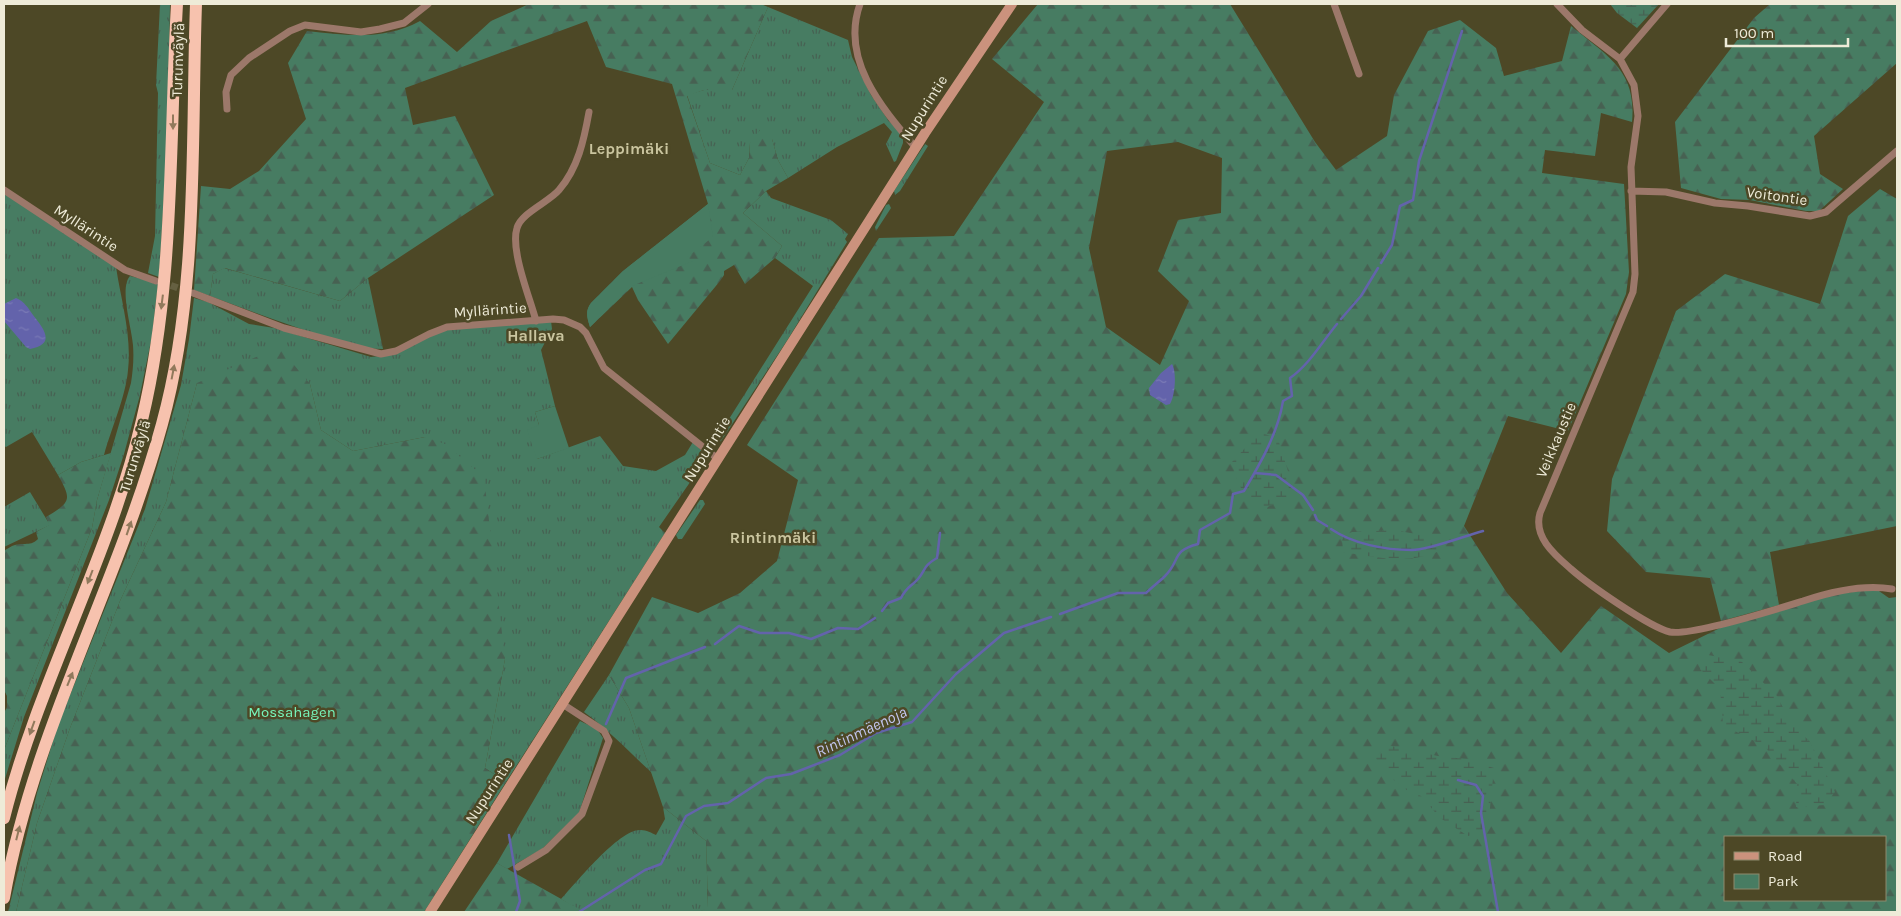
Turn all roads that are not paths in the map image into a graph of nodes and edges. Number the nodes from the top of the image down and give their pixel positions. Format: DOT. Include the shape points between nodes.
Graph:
graph roads {
  1 [pos="177,4"];
  2 [pos="196,4"];
  3 [pos="428,4"];
  4 [pos="860,4"];
  5 [pos="1012,4"];
  6 [pos="1334,4"];
  7 [pos="1557,4"];
  8 [pos="1667,4"];
  9 [pos="1620,60"];
  10 [pos="1358,74"];
  11 [pos="227,109"];
  12 [pos="589,112"];
  13 [pos="916,148"];
  14 [pos="1897,150"];
  15 [pos="4,190"];
  16 [pos="1631,191"];
  17 [pos="156,280"];
  18 [pos="193,293"];
  19 [pos="536,321"];
  20 [pos="718,459"];
  21 [pos="1892,589"];
  22 [pos="564,705"];
  23 [pos="4,818"];
  24 [pos="518,867"];
  25 [pos="4,898"];
  26 [pos="430,912"];
  1 -- 23 [label="highway, Turunväylä, one-way" via="168,252 159,334 142,420 109,528 30,731"];
  25 -- 2 [label="highway, Turunväylä, one-way" via="25,805 47,737 126,535 163,422 180,336 188,249"];
  3 -- 11 [label="street" via="404,23 380,29 361,32 305,25 290,31 249,58 231,75 226,92"];
  4 -- 13 [label="street" via="854,38 862,71 891,118"];
  5 -- 13 [label="main road, Nupurintie"];
  6 -- 10 [label="street"];
  7 -- 9 [label="street, Veikkaustie" via="1582,30"];
  8 -- 9 [label="street"];
  9 -- 16 [label="street, Veikkaustie" via="1634,85 1637,99"];
  12 -- 19 [label="street" via="583,144 566,182 548,201 524,217 516,228 518,255"];
  13 -- 20 [label="main road, Nupurintie"];
  14 -- 16 [label="street, Voitontie" via="1818,215 1716,203 1666,192"];
  15 -- 17 [label="street, Myllärintie" via="125,270"];
  16 -- 21 [label="street, Veikkaustie" via="1633,292 1540,513 1539,530 1545,541 1556,555 1600,592 1660,627 1677,633 1827,593 1871,587"];
  18 -- 19 [label="street, Myllärintie" via="284,328 382,354 396,352 447,327"];
  19 -- 20 [label="street, Myllärintie" via="564,320 580,327 604,368"];
  20 -- 22 [label="main road, Nupurintie"];
  22 -- 24 [label="street" via="604,731 609,741 582,814 546,850"];
  22 -- 26 [label="main road, Nupurintie"];
}
